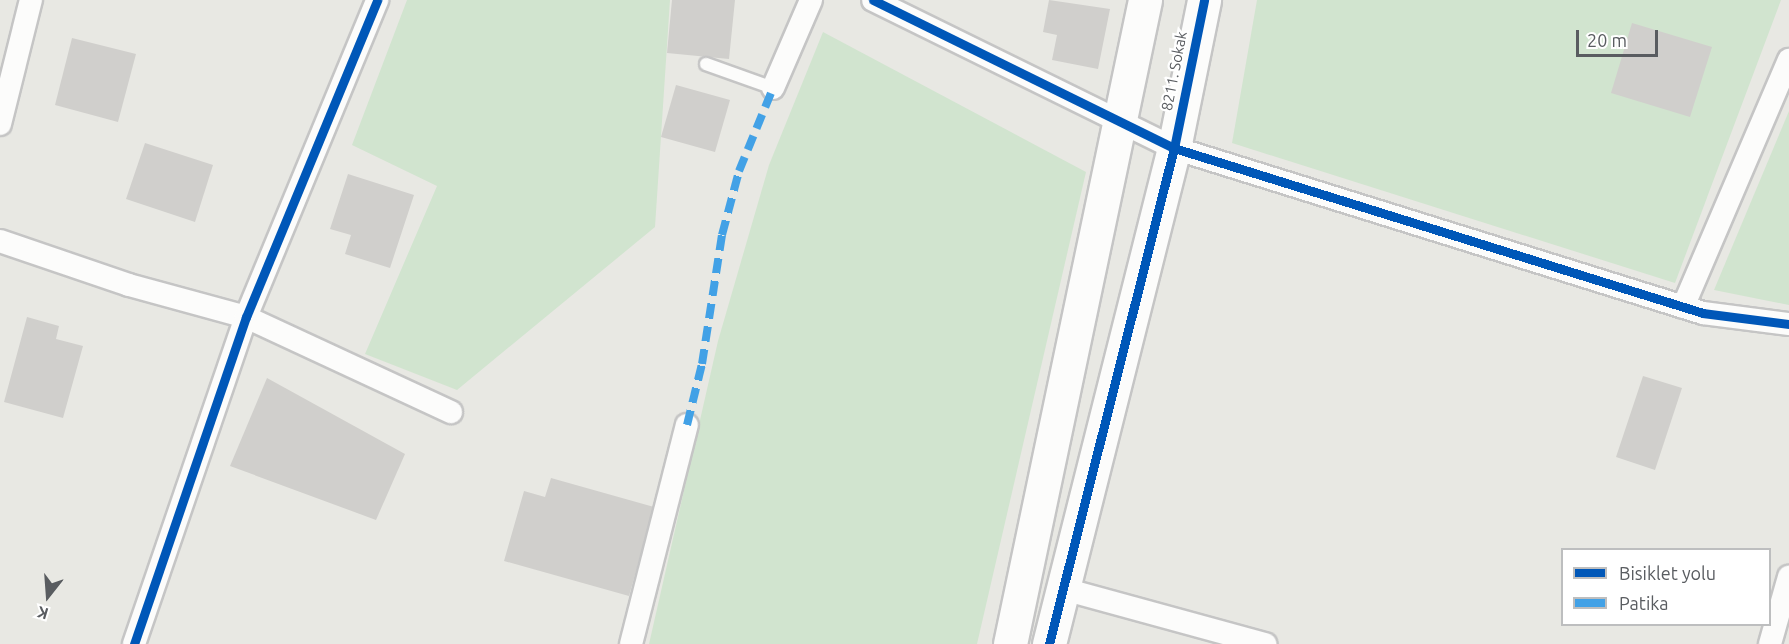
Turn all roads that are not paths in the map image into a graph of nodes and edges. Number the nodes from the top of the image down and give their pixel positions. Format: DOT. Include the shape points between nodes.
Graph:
graph roads {
  1 [pos="31,0"];
  2 [pos="377,0"];
  3 [pos="811,0"];
  4 [pos="873,0"];
  5 [pos="1145,0"];
  6 [pos="1204,0"];
  7 [pos="1789,60"];
  8 [pos="706,64"];
  9 [pos="773,88"];
  10 [pos="1117,123"];
  11 [pos="0,124"];
  12 [pos="1174,148"];
  13 [pos="0,241"];
  14 [pos="1683,307"];
  15 [pos="246,317"];
  16 [pos="1789,324"];
  17 [pos="451,412"];
  18 [pos="687,425"];
  19 [pos="1789,577"];
  20 [pos="1060,588"];
  21 [pos="134,644"];
  22 [pos="631,644"];
  23 [pos="1010,644"];
  24 [pos="1049,644"];
  25 [pos="1265,644"];
  26 [pos="1770,644"];
  1 -- 11 [label="street"];
  2 -- 15 [label="street"];
  3 -- 9 [label="street"];
  4 -- 10 [label="street"];
  5 -- 10 [label="street"];
  6 -- 12 [label="street, 8211. Sokak"];
  7 -- 14 [label="street"];
  8 -- 9 [label="lane"];
  10 -- 12 [label="street"];
  10 -- 23 [label="street"];
  12 -- 14 [label="street"];
  12 -- 20 [label="street, 8211. Sokak"];
  13 -- 15 [label="street" via="129,285"];
  14 -- 16 [label="street"];
  15 -- 17 [label="street"];
  15 -- 21 [label="street"];
  18 -- 22 [label="street"];
  19 -- 26 [label="street"];
  20 -- 24 [label="street"];
  20 -- 25 [label="street"];
}
